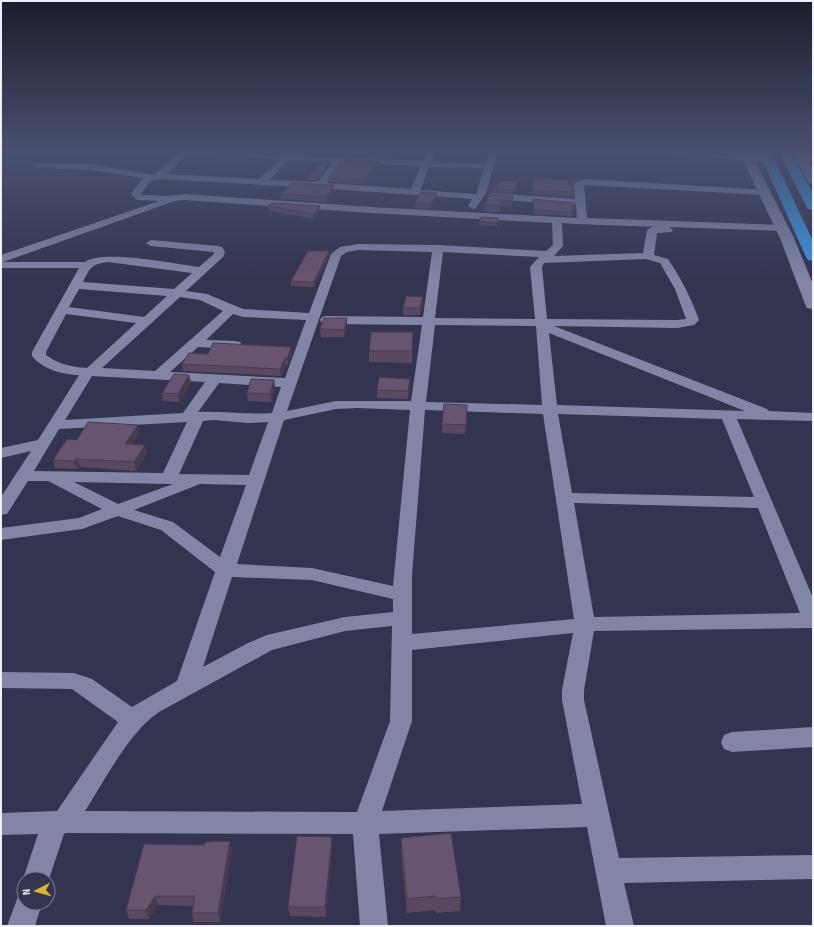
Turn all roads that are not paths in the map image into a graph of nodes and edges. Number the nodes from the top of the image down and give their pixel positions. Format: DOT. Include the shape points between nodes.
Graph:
graph roads {
  1 [pos="136,193"];
  2 [pos="198,193"];
  3 [pos="435,193"];
  4 [pos="580,193"];
  5 [pos="766,193"];
  6 [pos="784,193"];
  7 [pos="806,193"];
  8 [pos="480,196"];
  9 [pos="184,197"];
  10 [pos="197,198"];
  11 [pos="580,202"];
  12 [pos="813,206"];
  13 [pos="467,215"];
  14 [pos="557,220"];
  15 [pos="582,221"];
  16 [pos="784,233"];
  17 [pos="151,243"];
  18 [pos="438,248"];
  19 [pos="546,256"];
  20 [pos="646,256"];
  21 [pos="813,257"];
  22 [pos="1,259"];
  23 [pos="1,265"];
  24 [pos="87,265"];
  25 [pos="202,271"];
  26 [pos="75,285"];
  27 [pos="178,293"];
  28 [pos="813,304"];
  29 [pos="62,310"];
  30 [pos="231,310"];
  31 [pos="313,318"];
  32 [pos="147,321"];
  33 [pos="428,322"];
  34 [pos="542,324"];
  35 [pos="195,343"];
  36 [pos="248,345"];
  37 [pos="287,347"];
  38 [pos="302,348"];
  39 [pos="89,372"];
  40 [pos="158,376"];
  41 [pos="215,379"];
  42 [pos="290,383"];
  43 [pos="418,406"];
  44 [pos="550,410"];
  45 [pos="728,415"];
  46 [pos="773,416"];
  47 [pos="278,417"];
  48 [pos="813,417"];
  49 [pos="192,418"];
  50 [pos="55,425"];
  51 [pos="44,443"];
  52 [pos="1,453"];
  53 [pos="23,476"];
  54 [pos="50,476"];
  55 [pos="169,479"];
  56 [pos="202,479"];
  57 [pos="256,480"];
  58 [pos="564,498"];
  59 [pos="764,503"];
  60 [pos="1,510"];
  61 [pos="117,510"];
  62 [pos="1,534"];
  63 [pos="225,570"];
  64 [pos="403,596"];
  65 [pos="402,618"];
  66 [pos="813,621"];
  67 [pos="585,625"];
  68 [pos="402,643"];
  69 [pos="1,680"];
  70 [pos="186,687"];
  71 [pos="133,720"];
  72 [pos="813,737"];
  73 [pos="732,742"];
  74 [pos="597,814"];
  75 [pos="59,823"];
  76 [pos="365,823"];
  77 [pos="1,824"];
  78 [pos="813,867"];
  79 [pos="39,871"];
  80 [pos="608,871"];
  81 [pos="26,911"];
  82 [pos="21,926"];
  83 [pos="374,926"];
  84 [pos="620,926"];
  1 -- 9 [label="street" via="138,197"];
  2 -- 10 [label="street"];
  3 -- 8 [label="street"];
  4 -- 11 [label="street"];
  5 -- 16 [label="main road"];
  6 -- 21 [label="highway"];
  7 -- 12 [label="highway"];
  8 -- 11 [label="street"];
  8 -- 13 [label="street"];
  9 -- 10 [label="street"];
  9 -- 22 [label="street"];
  10 -- 13 [label="street"];
  11 -- 15 [label="street"];
  13 -- 14 [label="street"];
  14 -- 15 [label="street"];
  14 -- 19 [label="street" via="559,244"];
  15 -- 16 [label="street"];
  16 -- 20 [label="street" via="654,230 651,232 649,254"];
  16 -- 28 [label="main road"];
  17 -- 25 [label="street" via="218,249 220,255"];
  18 -- 19 [label="street"];
  18 -- 31 [label="street" via="358,248 339,251"];
  18 -- 33 [label="street"];
  19 -- 20 [label="street"];
  19 -- 34 [label="street" via="536,267"];
  20 -- 34 [label="street" via="664,261 693,320 677,324"];
  23 -- 24 [label="street"];
  24 -- 25 [label="street" via="93,261 108,259"];
  24 -- 26 [label="street"];
  25 -- 27 [label="street"];
  26 -- 27 [label="street"];
  26 -- 29 [label="street"];
  27 -- 30 [label="street" via="203,297"];
  27 -- 32 [label="street"];
  29 -- 32 [label="street"];
  29 -- 39 [label="street" via="39,356 66,370"];
  30 -- 31 [label="street"];
  30 -- 35 [label="street"];
  31 -- 33 [label="street"];
  31 -- 38 [label="street"];
  32 -- 39 [label="street"];
  33 -- 34 [label="street"];
  33 -- 43 [label="street"];
  34 -- 44 [label="street"];
  34 -- 46 [label="street"];
  35 -- 36 [label="street"];
  35 -- 40 [label="street"];
  37 -- 38 [label="street"];
  38 -- 42 [label="street"];
  39 -- 40 [label="street"];
  39 -- 50 [label="street"];
  40 -- 41 [label="street"];
  41 -- 42 [label="street"];
  41 -- 49 [label="street"];
  42 -- 47 [label="street"];
  43 -- 44 [label="street"];
  43 -- 47 [label="street" via="346,404"];
  43 -- 64 [label="street"];
  44 -- 45 [label="street"];
  44 -- 58 [label="street"];
  45 -- 46 [label="street"];
  45 -- 59 [label="street"];
  46 -- 48 [label="street"];
  47 -- 49 [label="street"];
  47 -- 57 [label="street"];
  49 -- 50 [label="street"];
  49 -- 55 [label="street"];
  50 -- 51 [label="street"];
  51 -- 52 [label="street"];
  51 -- 53 [label="street"];
  53 -- 54 [label="street"];
  53 -- 60 [label="street"];
  54 -- 55 [label="street"];
  54 -- 61 [label="street"];
  55 -- 56 [label="street"];
  56 -- 57 [label="street"];
  56 -- 61 [label="street"];
  57 -- 63 [label="street"];
  58 -- 59 [label="street"];
  58 -- 67 [label="street"];
  59 -- 66 [label="street"];
  61 -- 62 [label="street" via="70,526"];
  61 -- 63 [label="street" via="167,526"];
  63 -- 64 [label="street" via="321,575"];
  63 -- 70 [label="street"];
  64 -- 65 [label="street"];
  65 -- 68 [label="street"];
  65 -- 70 [label="street" via="345,624 267,643"];
  66 -- 67 [label="street"];
  67 -- 68 [label="street"];
  67 -- 74 [label="street" via="573,700"];
  68 -- 76 [label="street" via="401,721"];
  69 -- 71 [label="street" via="74,681 84,685"];
  70 -- 71 [label="street" via="151,706"];
  71 -- 75 [label="street"];
  72 -- 73 [label="street"];
  74 -- 76 [label="street"];
  74 -- 80 [label="street"];
  75 -- 76 [label="street"];
  75 -- 77 [label="street"];
  75 -- 79 [label="street"];
  76 -- 83 [label="street"];
  78 -- 80 [label="street"];
  80 -- 84 [label="street"];
  81 -- 82 [label="street"];
}
